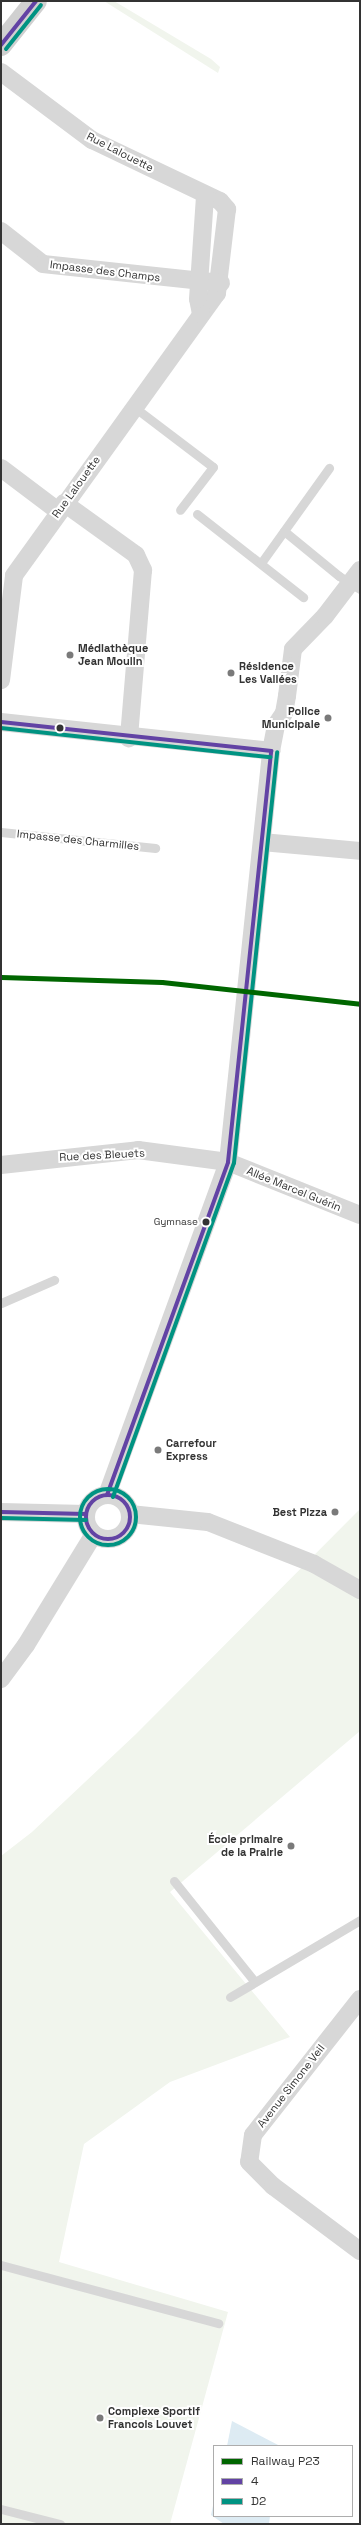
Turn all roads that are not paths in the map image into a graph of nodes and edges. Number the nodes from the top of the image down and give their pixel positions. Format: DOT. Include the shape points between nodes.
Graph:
graph roads {
  1 [pos="36,1"];
  2 [pos="1,45"];
  3 [pos="1,72"];
  4 [pos="205,195"];
  5 [pos="1,231"];
  6 [pos="200,282"];
  7 [pos="220,283"];
  8 [pos="201,314"];
  9 [pos="134,407"];
  10 [pos="1,468"];
  11 [pos="329,468"];
  12 [pos="61,507"];
  13 [pos="180,510"];
  14 [pos="197,514"];
  15 [pos="284,531"];
  16 [pos="261,564"];
  17 [pos="357,580"];
  18 [pos="303,597"];
  19 [pos="1,680"];
  20 [pos="1,722"];
  21 [pos="129,738"];
  22 [pos="271,751"];
  23 [pos="1,832"];
  24 [pos="262,842"];
  25 [pos="155,848"];
  26 [pos="360,851"];
  27 [pos="228,1162"];
  28 [pos="1,1165"];
  29 [pos="360,1215"];
  30 [pos="54,1280"];
  31 [pos="1,1303"];
  32 [pos="107,1495"];
  33 [pos="1,1512"];
  34 [pos="86,1514"];
  35 [pos="130,1514"];
  36 [pos="94,1534"];
  37 [pos="360,1590"];
  38 [pos="1,1679"];
  39 [pos="174,1881"];
  40 [pos="360,1920"];
  41 [pos="255,1982"];
  42 [pos="230,1997"];
  43 [pos="360,1999"];
  44 [pos="360,2251"];
  45 [pos="1,2265"];
  46 [pos="218,2323"];
  47 [pos="1,2509"];
  48 [pos="60,2524"];
  1 -- 2 [label="main road"];
  3 -- 4 [label="street, Rue Lalouette" via="92,140"];
  4 -- 6 [label="street"];
  4 -- 7 [label="street, Rue Lalouette" via="227,209"];
  5 -- 6 [label="street, Impasse des Champs" via="43,264"];
  6 -- 7 [label="street, Impasse des Champs"];
  6 -- 8 [label="street"];
  7 -- 8 [label="street, Rue Lalouette" via="210,304"];
  8 -- 9 [label="street, Rue Lalouette"];
  9 -- 12 [label="street, Rue Lalouette"];
  9 -- 13 [label="lane" via="213,467"];
  10 -- 12 [label="street"];
  11 -- 15 [label="lane"];
  12 -- 19 [label="street, Rue Lalouette" via="14,576"];
  12 -- 21 [label="street" via="136,555 143,570"];
  14 -- 16 [label="lane"];
  15 -- 16 [label="lane"];
  15 -- 17 [label="lane"];
  16 -- 18 [label="lane"];
  17 -- 22 [label="street" via="293,649 287,696 276,725"];
  20 -- 21 [label="street"];
  21 -- 22 [label="street"];
  22 -- 24 [label="street"];
  23 -- 25 [label="lane, Impasse des Charmilles"];
  24 -- 26 [label="street"];
  24 -- 27 [label="street"];
  27 -- 28 [label="street, Rue des Bleuets" via="138,1150"];
  27 -- 29 [label="street, Allée Marcel Guérin"];
  27 -- 32 [label="street"];
  30 -- 31 [label="lane"];
  32 -- 34 [label="street" via="90,1504"];
  32 -- 35 [label="street" via="118,1497"];
  33 -- 34 [label="street"];
  34 -- 36 [label="street"];
  35 -- 36 [label="street" via="128,1527 119,1536 106,1539"];
  35 -- 37 [label="street" via="208,1522 314,1564"];
  36 -- 38 [label="street" via="26,1645"];
  39 -- 41 [label="lane"];
  40 -- 41 [label="lane"];
  41 -- 42 [label="lane"];
  43 -- 44 [label="street, Avenue Simone Veil" via="253,2135 249,2162 273,2186"];
  45 -- 46 [label="lane"];
  47 -- 48 [label="lane"];
}
